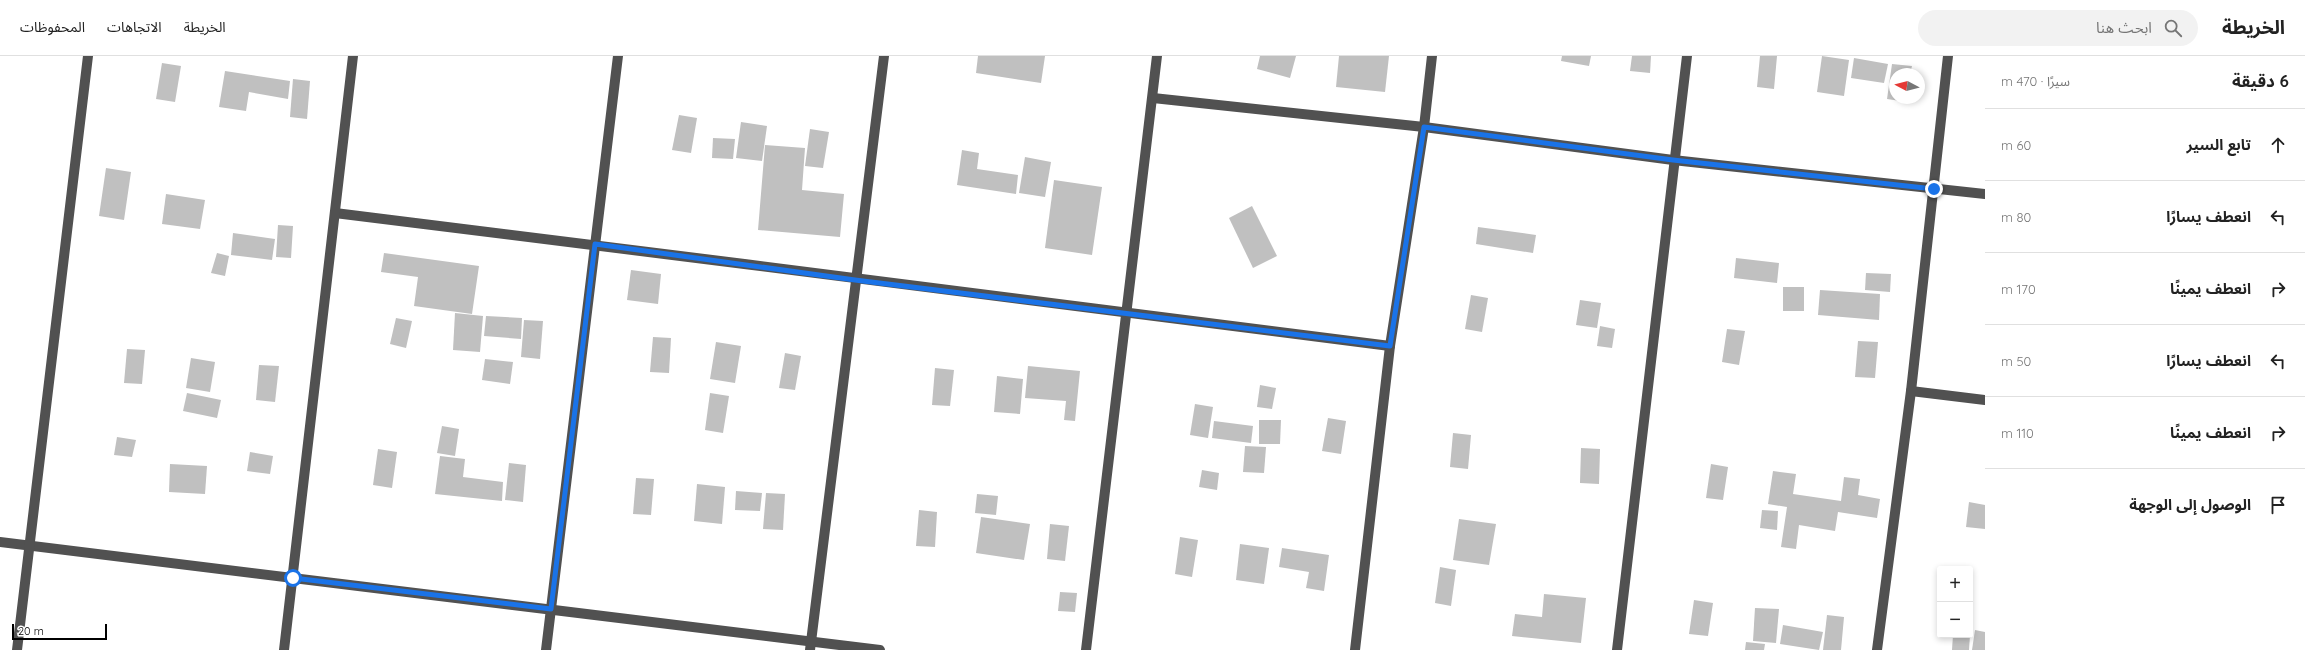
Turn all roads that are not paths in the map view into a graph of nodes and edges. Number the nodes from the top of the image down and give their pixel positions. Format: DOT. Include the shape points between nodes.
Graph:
graph roads {
  1 [pos="88,56"];
  2 [pos="354,56"];
  3 [pos="618,56"];
  4 [pos="884,56"];
  5 [pos="1157,56"];
  6 [pos="1432,56"];
  7 [pos="1687,56"];
  8 [pos="1948,56"];
  9 [pos="1153,98"];
  10 [pos="1424,127"];
  11 [pos="1673,160"];
  12 [pos="1934,189"];
  13 [pos="1985,194"];
  14 [pos="335,213"];
  15 [pos="595,244"];
  16 [pos="855,280"];
  17 [pos="1127,314"];
  18 [pos="1390,346"];
  19 [pos="1911,392"];
  20 [pos="1985,400"];
  21 [pos="0,542"];
  22 [pos="29,545"];
  23 [pos="293,578"];
  24 [pos="551,609"];
  25 [pos="811,645"];
  26 [pos="17,650"];
  27 [pos="284,650"];
  28 [pos="546,650"];
  29 [pos="880,650"];
  30 [pos="1086,650"];
  31 [pos="1355,650"];
  32 [pos="1617,650"];
  33 [pos="1876,650"];
  1 -- 22 [label="street"];
  2 -- 14 [label="street"];
  3 -- 15 [label="street"];
  4 -- 16 [label="street"];
  5 -- 9 [label="street"];
  6 -- 10 [label="street"];
  7 -- 11 [label="street"];
  8 -- 12 [label="street"];
  9 -- 10 [label="street"];
  9 -- 17 [label="street"];
  10 -- 11 [label="street"];
  10 -- 18 [label="street"];
  11 -- 12 [label="street"];
  11 -- 32 [label="street"];
  12 -- 13 [label="street"];
  12 -- 19 [label="street"];
  14 -- 15 [label="street"];
  14 -- 23 [label="street"];
  15 -- 16 [label="street"];
  15 -- 24 [label="street"];
  16 -- 17 [label="street"];
  16 -- 25 [label="street"];
  17 -- 18 [label="street"];
  17 -- 30 [label="street"];
  18 -- 31 [label="street"];
  19 -- 20 [label="street"];
  19 -- 33 [label="street"];
  21 -- 22 [label="street"];
  22 -- 23 [label="street"];
  22 -- 26 [label="street"];
  23 -- 24 [label="street"];
  23 -- 27 [label="street"];
  24 -- 25 [label="street"];
  24 -- 28 [label="street"];
  25 -- 29 [label="street"];
}
